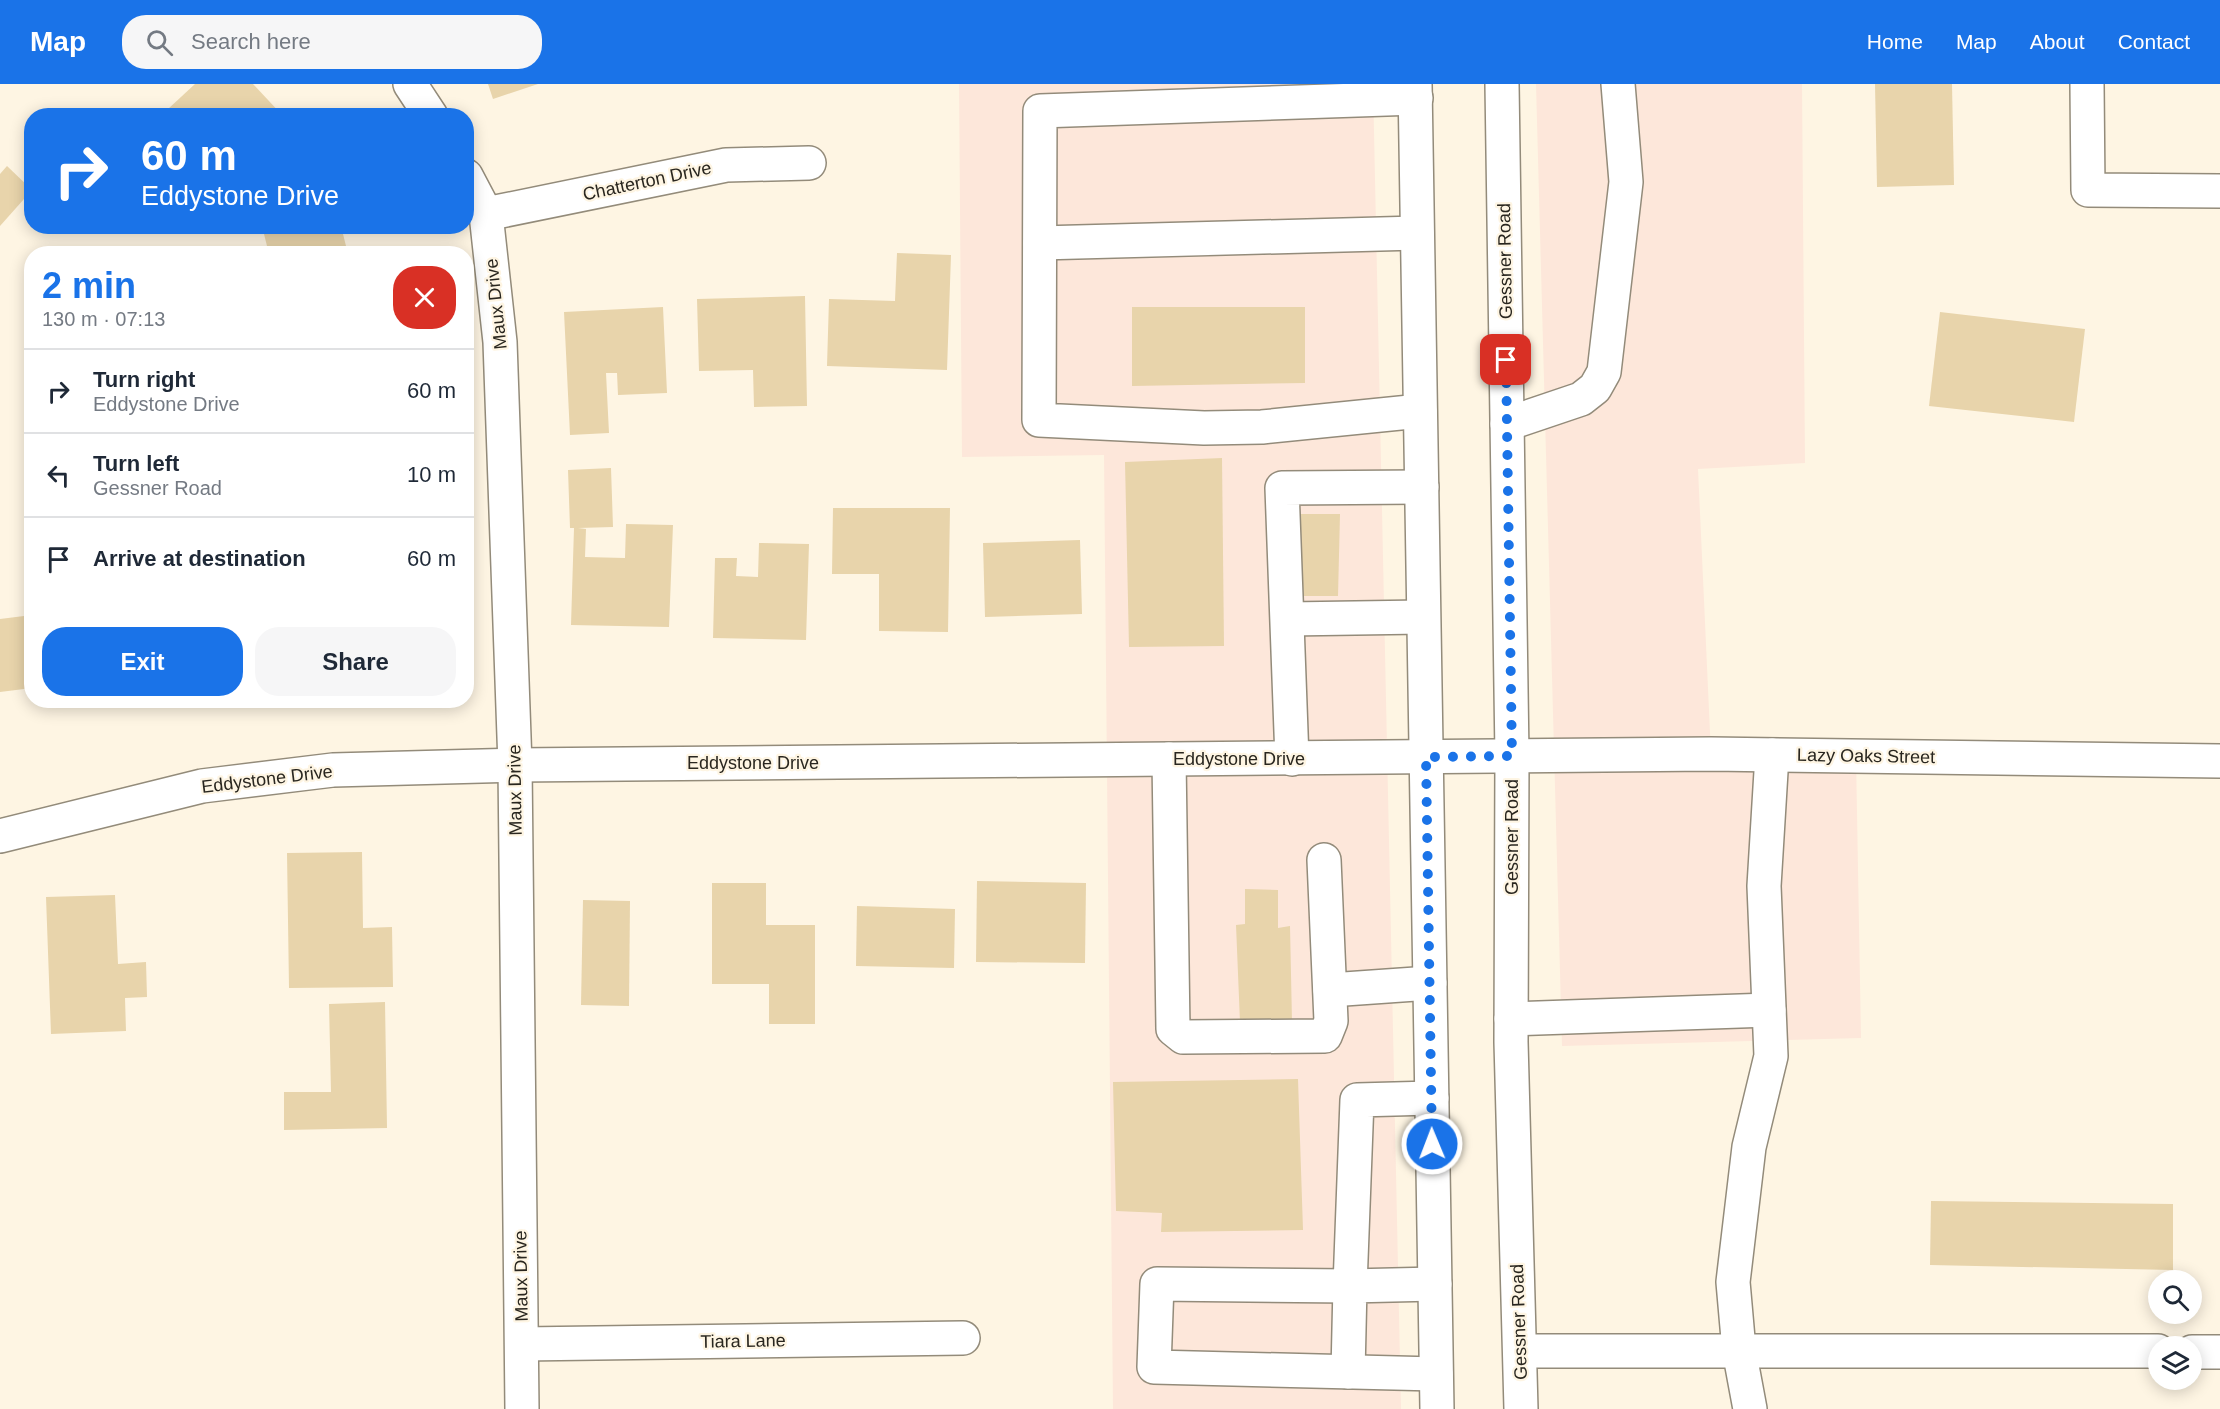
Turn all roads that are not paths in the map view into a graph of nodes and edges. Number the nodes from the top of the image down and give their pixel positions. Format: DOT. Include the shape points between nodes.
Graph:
graph roads {
  1 [pos="410,84"];
  2 [pos="1502,84"];
  3 [pos="1618,84"];
  4 [pos="2087,84"];
  5 [pos="1416,91"];
  6 [pos="426,108"];
  7 [pos="809,163"];
  8 [pos="474,191"];
  9 [pos="2220,191"];
  10 [pos="486,214"];
  11 [pos="1418,233"];
  12 [pos="1040,243"];
  13 [pos="1420,411"];
  14 [pos="1507,424"];
  15 [pos="1422,487"];
  16 [pos="1423,617"];
  17 [pos="1288,619"];
  18 [pos="1772,755"];
  19 [pos="1512,756"];
  20 [pos="1426,757"];
  21 [pos="1169,759"];
  22 [pos="1292,759"];
  23 [pos="2220,762"];
  24 [pos="515,765"];
  25 [pos="0,836"];
  26 [pos="1324,860"];
  27 [pos="1430,983"];
  28 [pos="1330,990"];
  29 [pos="1769,1010"];
  30 [pos="1511,1018"];
  31 [pos="1432,1098"];
  32 [pos="1435,1284"];
  33 [pos="1350,1286"];
  34 [pos="963,1338"];
  35 [pos="522,1344"];
  36 [pos="1739,1350"];
  37 [pos="1520,1351"];
  38 [pos="2148,1352"];
  39 [pos="2202,1352"];
  40 [pos="2220,1352"];
  41 [pos="1348,1372"];
  42 [pos="1436,1374"];
  43 [pos="522,1409"];
  44 [pos="1437,1409"];
  45 [pos="1521,1409"];
  46 [pos="1750,1409"];
  1 -- 6 [label="street"];
  2 -- 14 [label="street, Gessner Road"];
  3 -- 14 [label="street" via="1626,182 1604,372 1595,388 1581,399"];
  4 -- 9 [label="street" via="2088,190"];
  5 -- 11 [label="street"];
  5 -- 12 [label="street" via="1040,111"];
  7 -- 10 [label="street, Chatterton Drive" via="726,165"];
  8 -- 10 [label="street, Maux Drive"];
  10 -- 24 [label="street, Maux Drive" via="500,342"];
  11 -- 12 [label="street"];
  11 -- 13 [label="street"];
  12 -- 13 [label="street" via="1039,420 1262,427"];
  13 -- 15 [label="street"];
  14 -- 19 [label="street, Gessner Road"];
  15 -- 16 [label="street"];
  15 -- 17 [label="street" via="1282,488"];
  16 -- 17 [label="street"];
  16 -- 20 [label="street"];
  17 -- 22 [label="street"];
  18 -- 19 [label="street, Lazy Oaks Street"];
  18 -- 23 [label="street, Lazy Oaks Street"];
  18 -- 29 [label="street" via="1764,886"];
  19 -- 20 [label="street, Eddystone Drive"];
  19 -- 30 [label="street, Gessner Road"];
  20 -- 22 [label="street, Eddystone Drive"];
  20 -- 27 [label="street"];
  21 -- 22 [label="street, Eddystone Drive"];
  21 -- 24 [label="street, Eddystone Drive"];
  21 -- 28 [label="street" via="1173,1029 1183,1038 1325,1036 1331,1021"];
  24 -- 25 [label="street, Eddystone Drive" via="333,770 202,786"];
  24 -- 35 [label="street, Maux Drive"];
  26 -- 28 [label="street"];
  27 -- 28 [label="street"];
  27 -- 31 [label="street"];
  29 -- 30 [label="street"];
  29 -- 36 [label="street" via="1771,1056 1749,1147 1733,1282"];
  30 -- 37 [label="street, Gessner Road"];
  31 -- 32 [label="street"];
  31 -- 33 [label="street" via="1357,1100"];
  32 -- 33 [label="street"];
  32 -- 42 [label="street"];
  33 -- 41 [label="street"];
  33 -- 41 [label="street" via="1157,1284 1154,1367"];
  34 -- 35 [label="street, Tiara Lane"];
  35 -- 43 [label="street, Maux Drive"];
  36 -- 37 [label="street"];
  36 -- 38 [label="street"];
  36 -- 46 [label="street"];
  37 -- 45 [label="street, Gessner Road"];
  39 -- 40 [label="street"];
  41 -- 42 [label="street"];
  42 -- 44 [label="street"];
}
